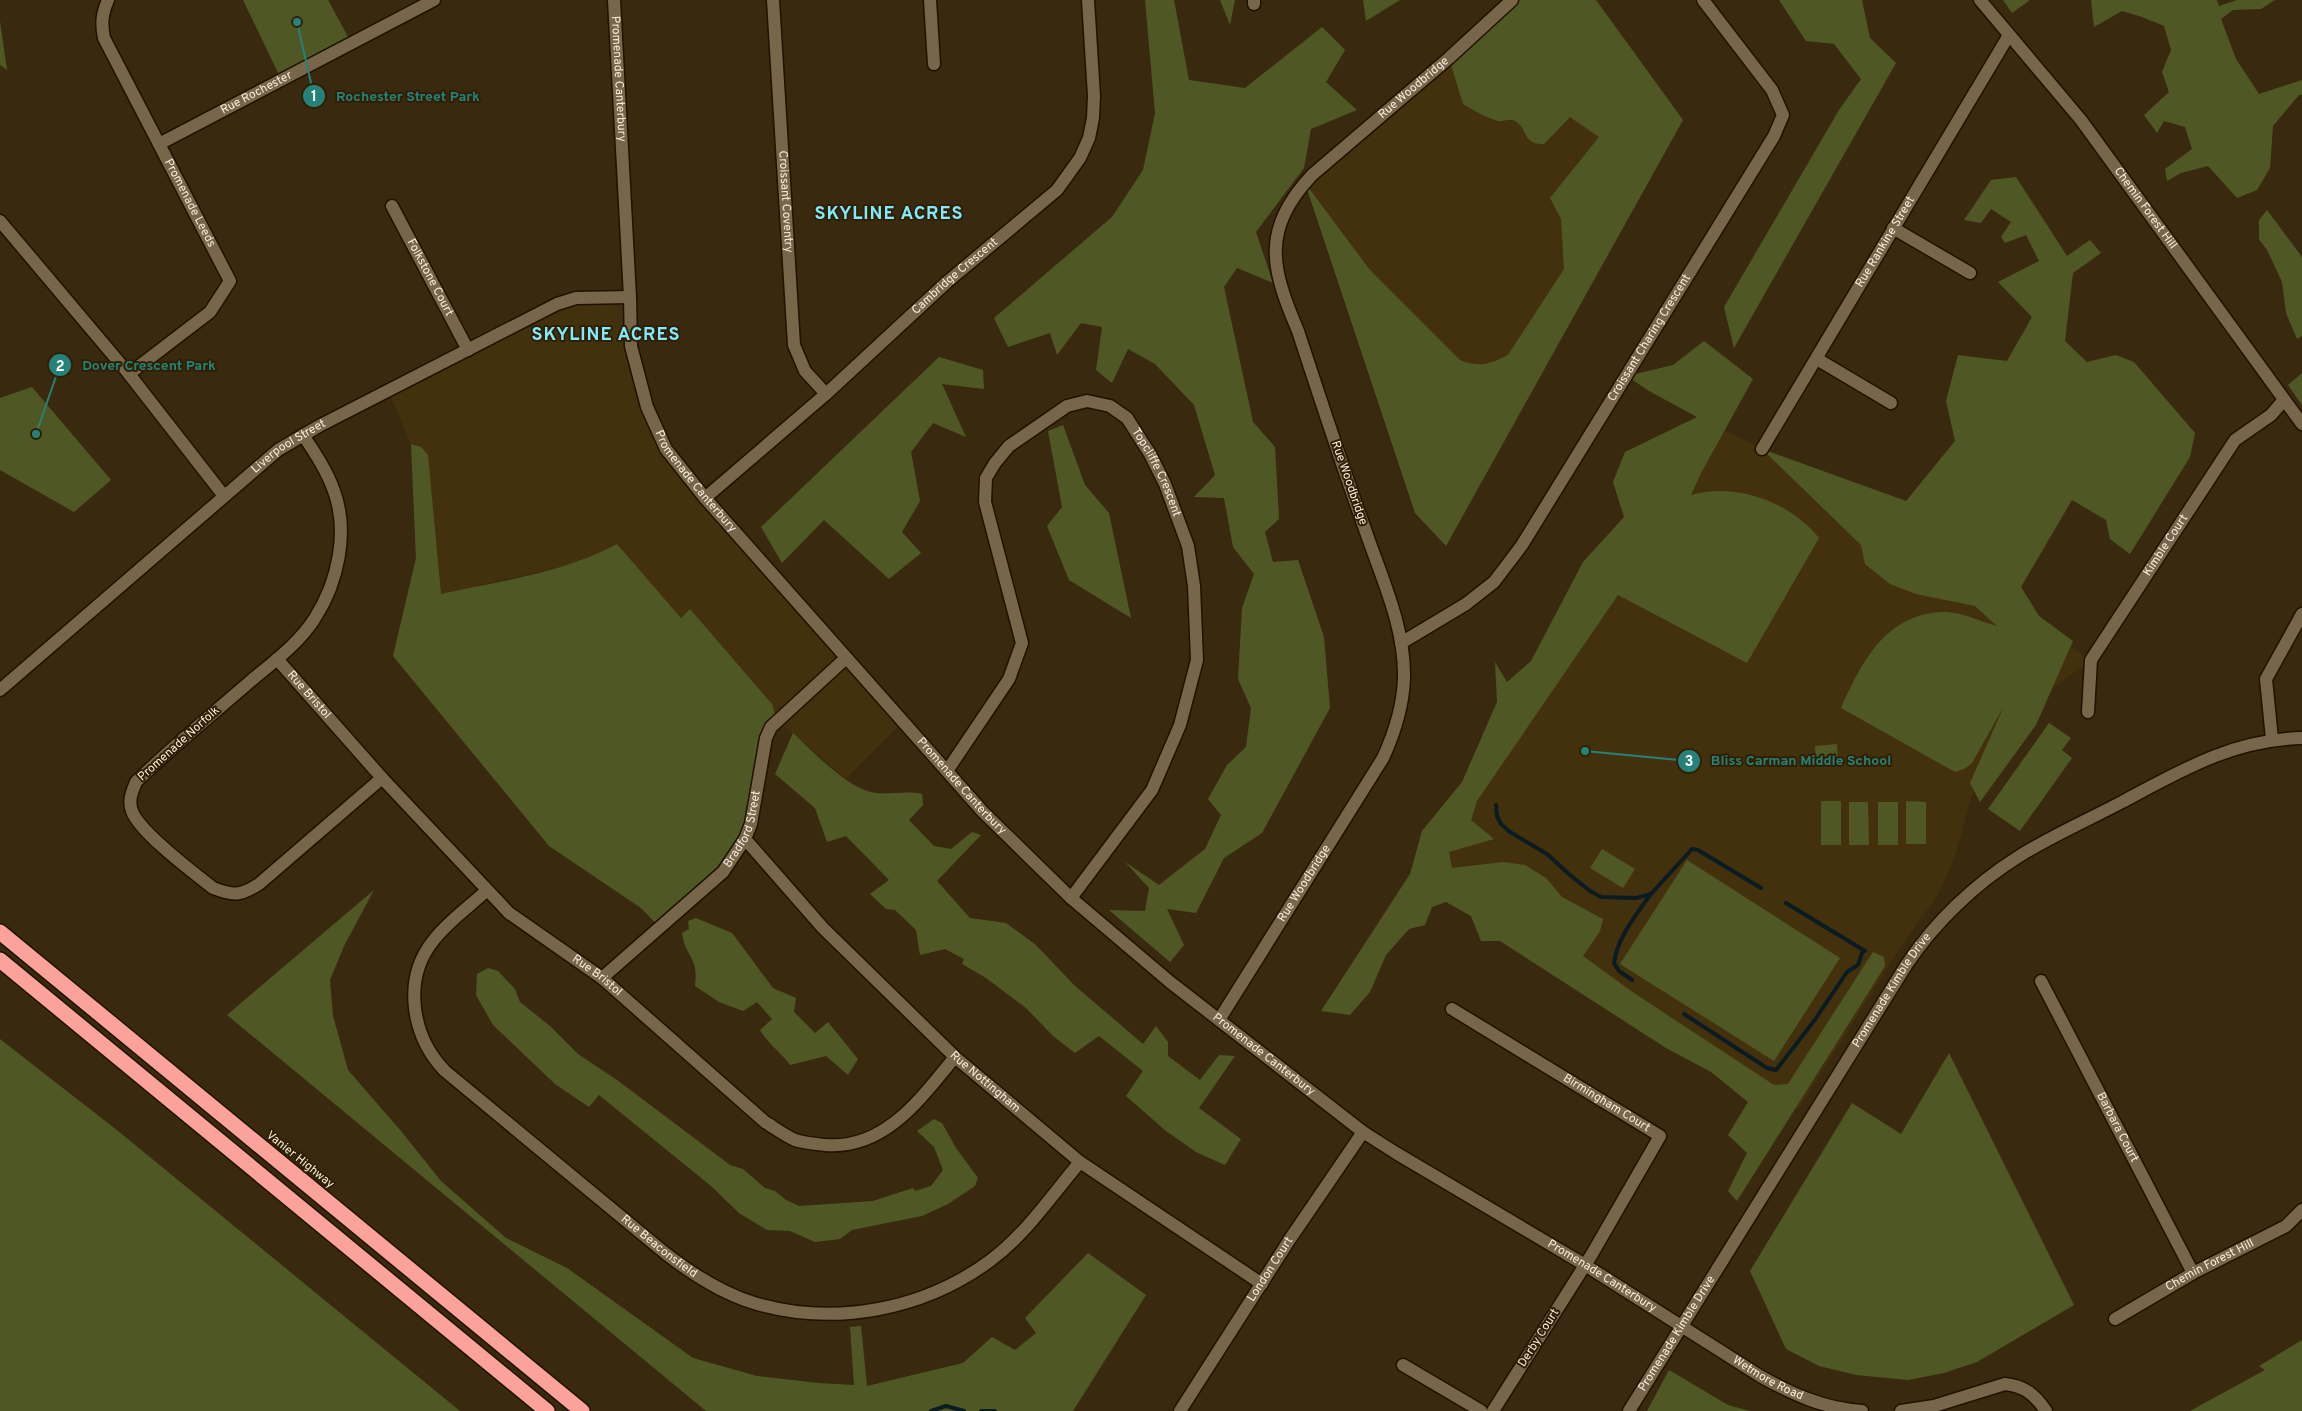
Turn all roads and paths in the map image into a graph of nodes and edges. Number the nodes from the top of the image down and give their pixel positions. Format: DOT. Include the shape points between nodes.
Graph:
graph roads {
  1 [pos="108,0"];
  2 [pos="434,0"];
  3 [pos="614,0"];
  4 [pos="773,0"];
  5 [pos="930,0"];
  6 [pos="1088,0"];
  7 [pos="1512,0"];
  8 [pos="1703,0"];
  9 [pos="1980,0"];
  10 [pos="2009,35"];
  11 [pos="934,64"];
  12 [pos="159,144"];
  13 [pos="392,206"];
  14 [pos="0,221"];
  15 [pos="1893,228"];
  16 [pos="1970,273"];
  17 [pos="630,296"];
  18 [pos="468,350"];
  19 [pos="1817,359"];
  20 [pos="129,374"];
  21 [pos="826,394"];
  22 [pos="2284,401"];
  23 [pos="1891,403"];
  24 [pos="2302,424"];
  25 [pos="303,435"];
  26 [pos="1762,449"];
  27 [pos="224,496"];
  28 [pos="705,498"];
  29 [pos="2302,614"];
  30 [pos="1401,644"];
  31 [pos="846,658"];
  32 [pos="277,659"];
  33 [pos="0,690"];
  34 [pos="2088,712"];
  35 [pos="2302,738"];
  36 [pos="2272,739"];
  37 [pos="946,772"];
  38 [pos="382,778"];
  39 [pos="745,839"];
  40 [pos="486,891"];
  41 [pos="1071,898"];
  42 [pos="0,932"];
  43 [pos="0,960"];
  44 [pos="602,978"];
  45 [pos="2041,981"];
  46 [pos="1452,1009"];
  47 [pos="1218,1020"];
  48 [pos="955,1057"];
  49 [pos="1363,1132"];
  50 [pos="1080,1162"];
  51 [pos="2302,1210"];
  52 [pos="1585,1264"];
  53 [pos="2193,1273"];
  54 [pos="1262,1284"];
  55 [pos="2115,1319"];
  56 [pos="1682,1325"];
  57 [pos="1403,1365"];
  58 [pos="546,1411"];
  59 [pos="582,1411"];
  60 [pos="1180,1411"];
  61 [pos="1481,1411"];
  62 [pos="1493,1411"];
  63 [pos="1629,1411"];
  64 [pos="1862,1411"];
  65 [pos="1901,1411"];
  66 [pos="2046,1411"];
  1 -- 12 [label="street, Promenade Leeds" via="101,23 104,38"];
  2 -- 12 [label="street, Rue Rochester"];
  3 -- 17 [label="street, Promenade Canterbury"];
  4 -- 21 [label="street, Croissant Coventry" via="794,345 805,371"];
  5 -- 11 [label="street"];
  6 -- 21 [label="street, Cambridge Crescent" via="1093,118 1080,158 1057,190 946,282"];
  7 -- 30 [label="street, Rue Woodbridge" via="1312,175 1293,196 1281,221 1276,245 1280,290 1298,331 1389,595"];
  8 -- 30 [label="street, Croissant Charing Crescent" via="1772,90 1783,115 1774,136 1522,546 1494,582 1466,604"];
  9 -- 10 [label="street, Chemin Forest Hill"];
  10 -- 15 [label="street, Rue Rankine Street"];
  10 -- 22 [label="street, Chemin Forest Hill" via="2080,120"];
  12 -- 20 [label="street, Promenade Leeds" via="230,281 210,312"];
  13 -- 18 [label="street, Folkstone Court"];
  14 -- 20 [label="street"];
  15 -- 16 [label="street"];
  15 -- 19 [label="street, Rue Rankine Street"];
  17 -- 18 [label="street, Liverpool Street" via="576,298 557,304"];
  17 -- 28 [label="street, Promenade Canterbury" via="631,346 647,407 666,449"];
  18 -- 25 [label="street, Liverpool Street"];
  19 -- 23 [label="street"];
  19 -- 26 [label="street, Rue Rankine Street"];
  20 -- 27 [label="street"];
  21 -- 28 [label="street, Cambridge Crescent"];
  22 -- 24 [label="street, Chemin Forest Hill"];
  22 -- 34 [label="street, Kimble Court" via="2271,415 2235,440 2092,660"];
  25 -- 27 [label="street, Liverpool Street" via="278,450"];
  25 -- 32 [label="street, Promenade Norfolk" via="334,491 340,521 340,546 331,586 315,620"];
  27 -- 33 [label="street, Liverpool Street"];
  28 -- 31 [label="street, Promenade Canterbury"];
  29 -- 36 [label="street" via="2266,679"];
  30 -- 47 [label="street, Rue Woodbridge" via="1404,676 1401,710 1393,738"];
  31 -- 37 [label="street, Promenade Canterbury"];
  31 -- 39 [label="street, Bradford Street" via="771,727"];
  32 -- 38 [label="street, Rue Bristol"];
  32 -- 38 [label="street, Promenade Norfolk" via="136,782 130,798 132,812 140,826 214,888 228,894 244,894"];
  35 -- 36 [label="street, Promenade Kimble Drive"];
  36 -- 56 [label="street, Promenade Kimble Drive" via="2206,758 2042,844 2018,857 1956,906 1907,964"];
  37 -- 41 [label="street, Promenade Canterbury"];
  37 -- 41 [label="street, Topcliffe Crescent" via="1009,679 1022,643 985,502 986,478 1009,446 1067,406 1087,401 1110,406 1126,418 1150,454 1188,546 1194,586 1197,660 1180,725 1152,790"];
  38 -- 40 [label="street, Rue Bristol"];
  39 -- 44 [label="street, Bradford Street" via="723,872"];
  39 -- 48 [label="street, Rue Nottingham" via="823,928"];
  40 -- 44 [label="street, Rue Bristol" via="509,913"];
  40 -- 50 [label="street, Rue Beaconsfield" via="433,941 419,967 414,999 418,1027 433,1060 688,1271 736,1296 786,1310 834,1314 855,1314 916,1300 948,1287 992,1260 1014,1240"];
  41 -- 47 [label="street, Promenade Canterbury"];
  42 -- 59 [label="highway, Vanier Highway"];
  43 -- 58 [label="highway"];
  44 -- 48 [label="street, Rue Bristol" via="765,1122 796,1140 834,1146 875,1136 909,1111"];
  45 -- 53 [label="street, Barbara Court"];
  46 -- 52 [label="street, Birmingham Court" via="1660,1136"];
  47 -- 49 [label="street, Promenade Canterbury"];
  48 -- 50 [label="street, Rue Nottingham"];
  49 -- 52 [label="street, Promenade Canterbury"];
  49 -- 54 [label="street, London Court"];
  50 -- 54 [label="street, Rue Nottingham"];
  51 -- 53 [label="street, Chemin Forest Hill" via="2286,1226"];
  52 -- 56 [label="street, Promenade Canterbury"];
  52 -- 62 [label="street, Derby Court"];
  53 -- 55 [label="street, Chemin Forest Hill"];
  54 -- 60 [label="street, London Court"];
  56 -- 63 [label="street, Promenade Kimble Drive"];
  56 -- 64 [label="street, Wetmore Road" via="1789,1393 1825,1405"];
  57 -- 61 [label="street"];
  65 -- 66 [label="street" via="1934,1406 2005,1384 2029,1391"];
}
